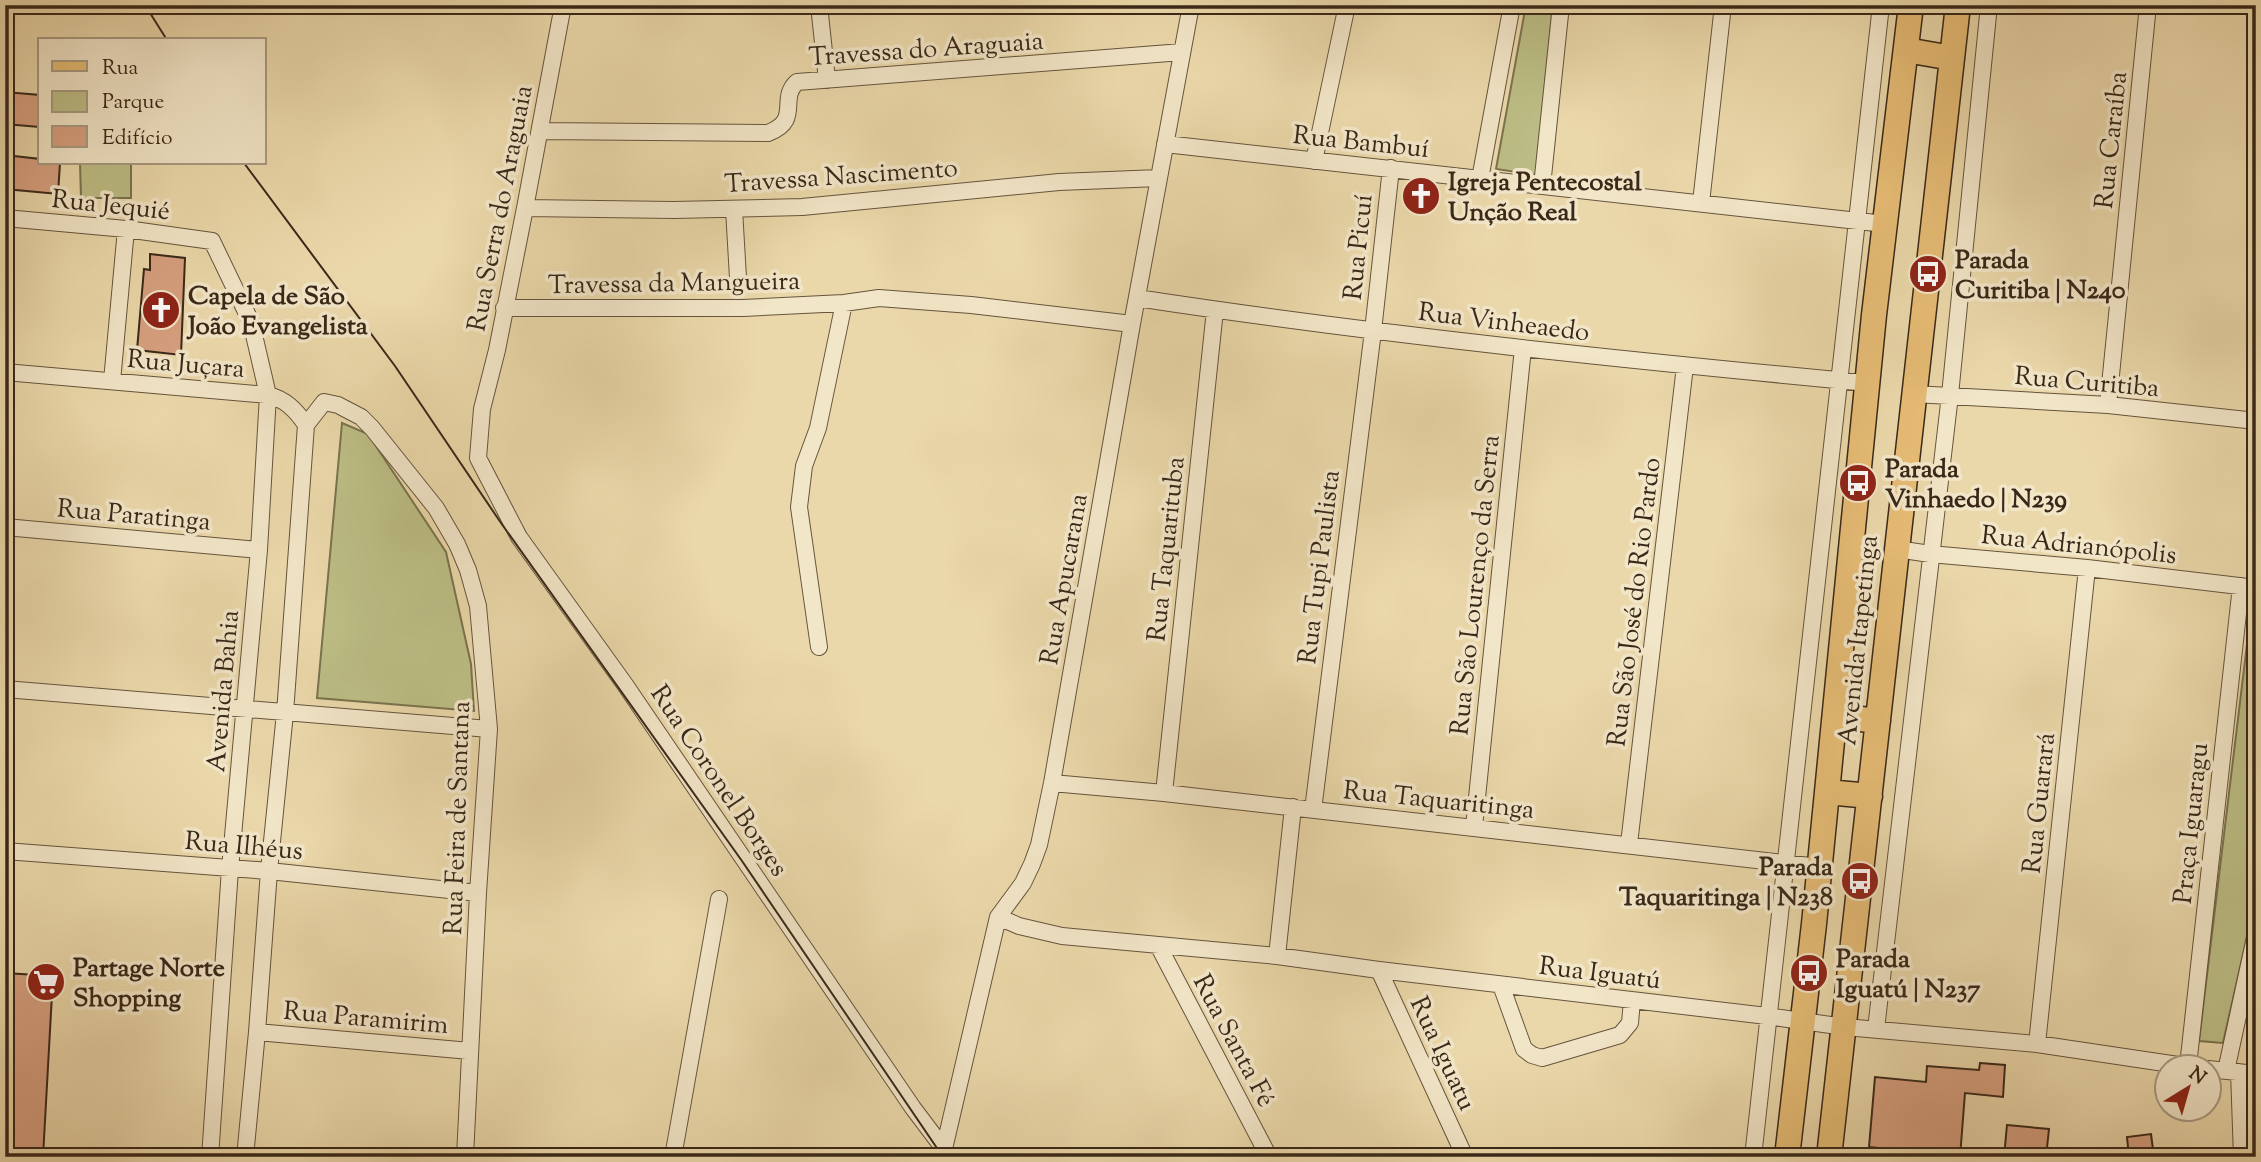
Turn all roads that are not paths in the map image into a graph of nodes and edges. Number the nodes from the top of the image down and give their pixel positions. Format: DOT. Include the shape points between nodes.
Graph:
graph roads {
  1 [pos="563,5"];
  2 [pos="819,5"];
  3 [pos="1191,5"];
  4 [pos="1347,5"];
  5 [pos="1512,5"];
  6 [pos="1561,5"];
  7 [pos="1723,5"];
  8 [pos="1881,5"];
  9 [pos="1911,5"];
  10 [pos="1958,5"];
  11 [pos="1989,5"];
  12 [pos="2148,5"];
  13 [pos="1906,50"];
  14 [pos="1182,52"];
  15 [pos="1952,58"];
  16 [pos="828,80"];
  17 [pos="540,131"];
  18 [pos="1165,144"];
  19 [pos="1314,161"];
  20 [pos="1391,168"];
  21 [pos="1159,178"];
  22 [pos="1480,179"];
  23 [pos="1542,186"];
  24 [pos="1702,203"];
  25 [pos="526,208"];
  26 [pos="734,209"];
  27 [pos="5,218"];
  28 [pos="1858,222"];
  29 [pos="1885,224"];
  30 [pos="126,229"];
  31 [pos="212,241"];
  32 [pos="738,278"];
  33 [pos="1137,298"];
  34 [pos="844,303"];
  35 [pos="504,308"];
  36 [pos="1215,310"];
  37 [pos="1132,324"];
  38 [pos="1373,331"];
  39 [pos="1523,348"];
  40 [pos="1685,366"];
  41 [pos="5,372"];
  42 [pos="1840,380"];
  43 [pos="112,381"];
  44 [pos="1868,383"];
  45 [pos="1914,394"];
  46 [pos="268,396"];
  47 [pos="1950,396"];
  48 [pos="2108,405"];
  49 [pos="480,419"];
  50 [pos="2256,421"];
  51 [pos="306,425"];
  52 [pos="5,527"];
  53 [pos="1897,549"];
  54 [pos="259,550"];
  55 [pos="1930,554"];
  56 [pos="2087,568"];
  57 [pos="2248,587"];
  58 [pos="819,648"];
  59 [pos="5,689"];
  60 [pos="245,709"];
  61 [pos="285,713"];
  62 [pos="1835,716"];
  63 [pos="1878,722"];
  64 [pos="489,729"];
  65 [pos="1052,783"];
  66 [pos="1827,792"];
  67 [pos="1164,793"];
  68 [pos="1870,796"];
  69 [pos="1293,807"];
  70 [pos="1313,810"];
  71 [pos="1474,827"];
  72 [pos="1629,844"];
  73 [pos="5,851"];
  74 [pos="1787,863"];
  75 [pos="1819,867"];
  76 [pos="230,869"];
  77 [pos="268,871"];
  78 [pos="478,893"];
  79 [pos="719,899"];
  80 [pos="998,917"];
  81 [pos="2256,933"];
  82 [pos="1158,945"];
  83 [pos="1277,956"];
  84 [pos="1379,970"];
  85 [pos="1501,985"];
  86 [pos="1632,1000"];
  87 [pos="1767,1016"];
  88 [pos="1803,1022"];
  89 [pos="1845,1027"];
  90 [pos="1877,1029"];
  91 [pos="257,1032"];
  92 [pos="2037,1044"];
  93 [pos="470,1051"];
  94 [pos="2194,1054"];
  95 [pos="2152,1061"];
  96 [pos="2222,1070"];
  97 [pos="2240,1072"];
  98 [pos="947,1153"];
  99 [pos="210,1157"];
  100 [pos="245,1157"];
  101 [pos="465,1157"];
  102 [pos="673,1157"];
  103 [pos="1269,1157"];
  104 [pos="1465,1157"];
  105 [pos="1753,1157"];
  106 [pos="1787,1157"];
  107 [pos="1829,1157"];
  108 [pos="2242,1157"];
  1 -- 17 [label="street, Rua Serra do Araguaia"];
  2 -- 16 [label="street"];
  3 -- 14 [label="street, Rua Apucarana"];
  4 -- 19 [label="street"];
  5 -- 22 [label="street"];
  6 -- 23 [label="street"];
  7 -- 24 [label="street"];
  8 -- 28 [label="street, Avenida Itapetinga"];
  9 -- 13 [label="main road, Avenida Itapetinga"];
  10 -- 15 [label="main road, Avenida Itapetinga"];
  11 -- 47 [label="street"];
  12 -- 48 [label="street, Rua Caraíba"];
  13 -- 15 [label="main road"];
  13 -- 29 [label="main road, Avenida Itapetinga"];
  14 -- 16 [label="street, Travessa do Araguaia"];
  14 -- 18 [label="street, Rua Apucarana"];
  15 -- 45 [label="main road, Avenida Itapetinga"];
  16 -- 17 [label="street, Travessa do Araguaia" via="797,82 785,123 768,133"];
  17 -- 25 [label="street, Rua Serra do Araguaia"];
  18 -- 19 [label="street, Rua Bambuí"];
  18 -- 21 [label="street, Rua Apucarana"];
  19 -- 20 [label="street, Rua Bambuí"];
  20 -- 22 [label="street, Rua Bambuí"];
  20 -- 38 [label="street, Rua Picuí"];
  21 -- 26 [label="street, Travessa Nascimento"];
  21 -- 33 [label="street, Rua Apucarana"];
  22 -- 23 [label="street, Rua Bambuí"];
  23 -- 24 [label="street, Rua Bambuí"];
  24 -- 28 [label="street, Rua Bambuí"];
  25 -- 26 [label="street, Travessa Nascimento"];
  25 -- 35 [label="street, Rua Serra do Araguaia"];
  26 -- 32 [label="street"];
  27 -- 30 [label="street, Rua Jequié"];
  28 -- 29 [label="street, Rua Bambuí"];
  28 -- 42 [label="street, Avenida Itapetinga"];
  29 -- 44 [label="main road, Avenida Itapetinga"];
  30 -- 31 [label="street, Rua Jequié"];
  30 -- 43 [label="street"];
  31 -- 46 [label="street, Avenida Bahia" via="251,322"];
  33 -- 36 [label="street, Rua Vinheaedo"];
  33 -- 37 [label="street, Rua Apucarana"];
  34 -- 35 [label="street, Travessa da Mangueira" via="743,308"];
  34 -- 37 [label="street, Travessa da Mangueira" via="880,298"];
  34 -- 58 [label="street" via="818,428 804,467 799,507"];
  35 -- 49 [label="street, Rua Serra do Araguaia"];
  36 -- 38 [label="street, Rua Vinheaedo"];
  36 -- 67 [label="street, Rua Taquarituba"];
  37 -- 65 [label="street, Rua Apucarana"];
  38 -- 39 [label="street, Rua Vinheaedo"];
  38 -- 70 [label="street, Rua Tupi Paulista"];
  39 -- 40 [label="street, Rua Vinheaedo"];
  39 -- 71 [label="street, Rua São Lourenço da Serra"];
  40 -- 42 [label="street, Rua Vinheaedo"];
  40 -- 72 [label="street, Rua São José do Rio Pardo"];
  41 -- 43 [label="street, Rua Juçara"];
  42 -- 44 [label="street, Rua Vinheaedo"];
  42 -- 74 [label="street, Avenida Itapetinga"];
  43 -- 46 [label="street, Rua Juçara"];
  44 -- 62 [label="main road, Avenida Itapetinga"];
  45 -- 47 [label="street, Rua Curitiba"];
  45 -- 53 [label="main road, Avenida Itapetinga"];
  46 -- 51 [label="street, Rua Juçara" via="281,398"];
  46 -- 54 [label="street, Avenida Bahia"];
  47 -- 48 [label="street, Rua Curitiba"];
  47 -- 55 [label="street"];
  48 -- 50 [label="street, Rua Curitiba"];
  49 -- 98 [label="street, Rua Coronel Borges" via="478,458 519,537"];
  51 -- 61 [label="street"];
  51 -- 64 [label="street, Rua Feira de Santana" via="324,402 361,417 436,508 457,544 478,606"];
  52 -- 54 [label="street, Rua Paratinga"];
  53 -- 55 [label="street, Rua Adrianópolis"];
  53 -- 63 [label="main road, Avenida Itapetinga"];
  54 -- 60 [label="street, Avenida Bahia"];
  55 -- 56 [label="street, Rua Adrianópolis"];
  55 -- 90 [label="street"];
  56 -- 57 [label="street, Rua Adrianópolis"];
  56 -- 92 [label="street, Rua Guarará"];
  57 -- 94 [label="street, Praça Iguaragu"];
  59 -- 60 [label="street"];
  60 -- 61 [label="street"];
  60 -- 76 [label="street, Avenida Bahia"];
  61 -- 64 [label="street"];
  61 -- 77 [label="street"];
  62 -- 63 [label="main road"];
  62 -- 66 [label="main road, Avenida Itapetinga"];
  63 -- 68 [label="main road, Avenida Itapetinga"];
  64 -- 78 [label="street, Rua Feira de Santana"];
  65 -- 67 [label="street, Rua Taquaritinga"];
  65 -- 80 [label="street, Rua Apucarana" via="1032,864"];
  66 -- 68 [label="main road"];
  66 -- 75 [label="main road, Avenida Itapetinga"];
  67 -- 69 [label="street, Rua Taquaritinga"];
  68 -- 89 [label="main road, Avenida Itapetinga"];
  69 -- 70 [label="street, Rua Taquaritinga"];
  69 -- 83 [label="street"];
  70 -- 71 [label="street, Rua Taquaritinga"];
  71 -- 72 [label="street, Rua Taquaritinga"];
  72 -- 74 [label="street, Rua Taquaritinga"];
  73 -- 76 [label="street, Rua Ilhéus"];
  74 -- 75 [label="street, Rua Taquaritinga"];
  74 -- 87 [label="street, Avenida Itapetinga"];
  75 -- 88 [label="main road, Avenida Itapetinga"];
  76 -- 77 [label="street, Rua Ilhéus"];
  76 -- 99 [label="street, Avenida Bahia"];
  77 -- 78 [label="street, Rua Ilhéus"];
  77 -- 91 [label="street"];
  78 -- 93 [label="street, Rua Feira de Santana"];
  79 -- 102 [label="street"];
  80 -- 82 [label="street, Rua Iguatú" via="1062,936"];
  80 -- 98 [label="street, Rua Apucarana"];
  81 -- 97 [label="street"];
  82 -- 83 [label="street, Rua Iguatú"];
  82 -- 103 [label="street, Rua Santa Fé"];
  83 -- 84 [label="street, Rua Iguatú"];
  84 -- 85 [label="street, Rua Iguatú"];
  84 -- 104 [label="street, Rua Iguatu"];
  85 -- 86 [label="street, Rua Iguatú"];
  85 -- 86 [label="street" via="1524,1049 1542,1058 1620,1035 1630,1023"];
  86 -- 87 [label="street, Rua Iguatú"];
  87 -- 88 [label="street, Rua Iguatú"];
  87 -- 105 [label="street, Avenida Itapetinga"];
  88 -- 89 [label="street, Rua Iguatú"];
  88 -- 106 [label="main road, Avenida Itapetinga"];
  89 -- 90 [label="street, Rua Iguatú"];
  89 -- 107 [label="main road, Avenida Itapetinga"];
  90 -- 92 [label="street, Rua Iguatú"];
  91 -- 93 [label="street, Rua Paramirim"];
  91 -- 100 [label="street"];
  92 -- 95 [label="street, Rua Iguatú"];
  93 -- 101 [label="street, Rua Feira de Santana"];
  96 -- 97 [label="street"];
  97 -- 108 [label="street"];
}
